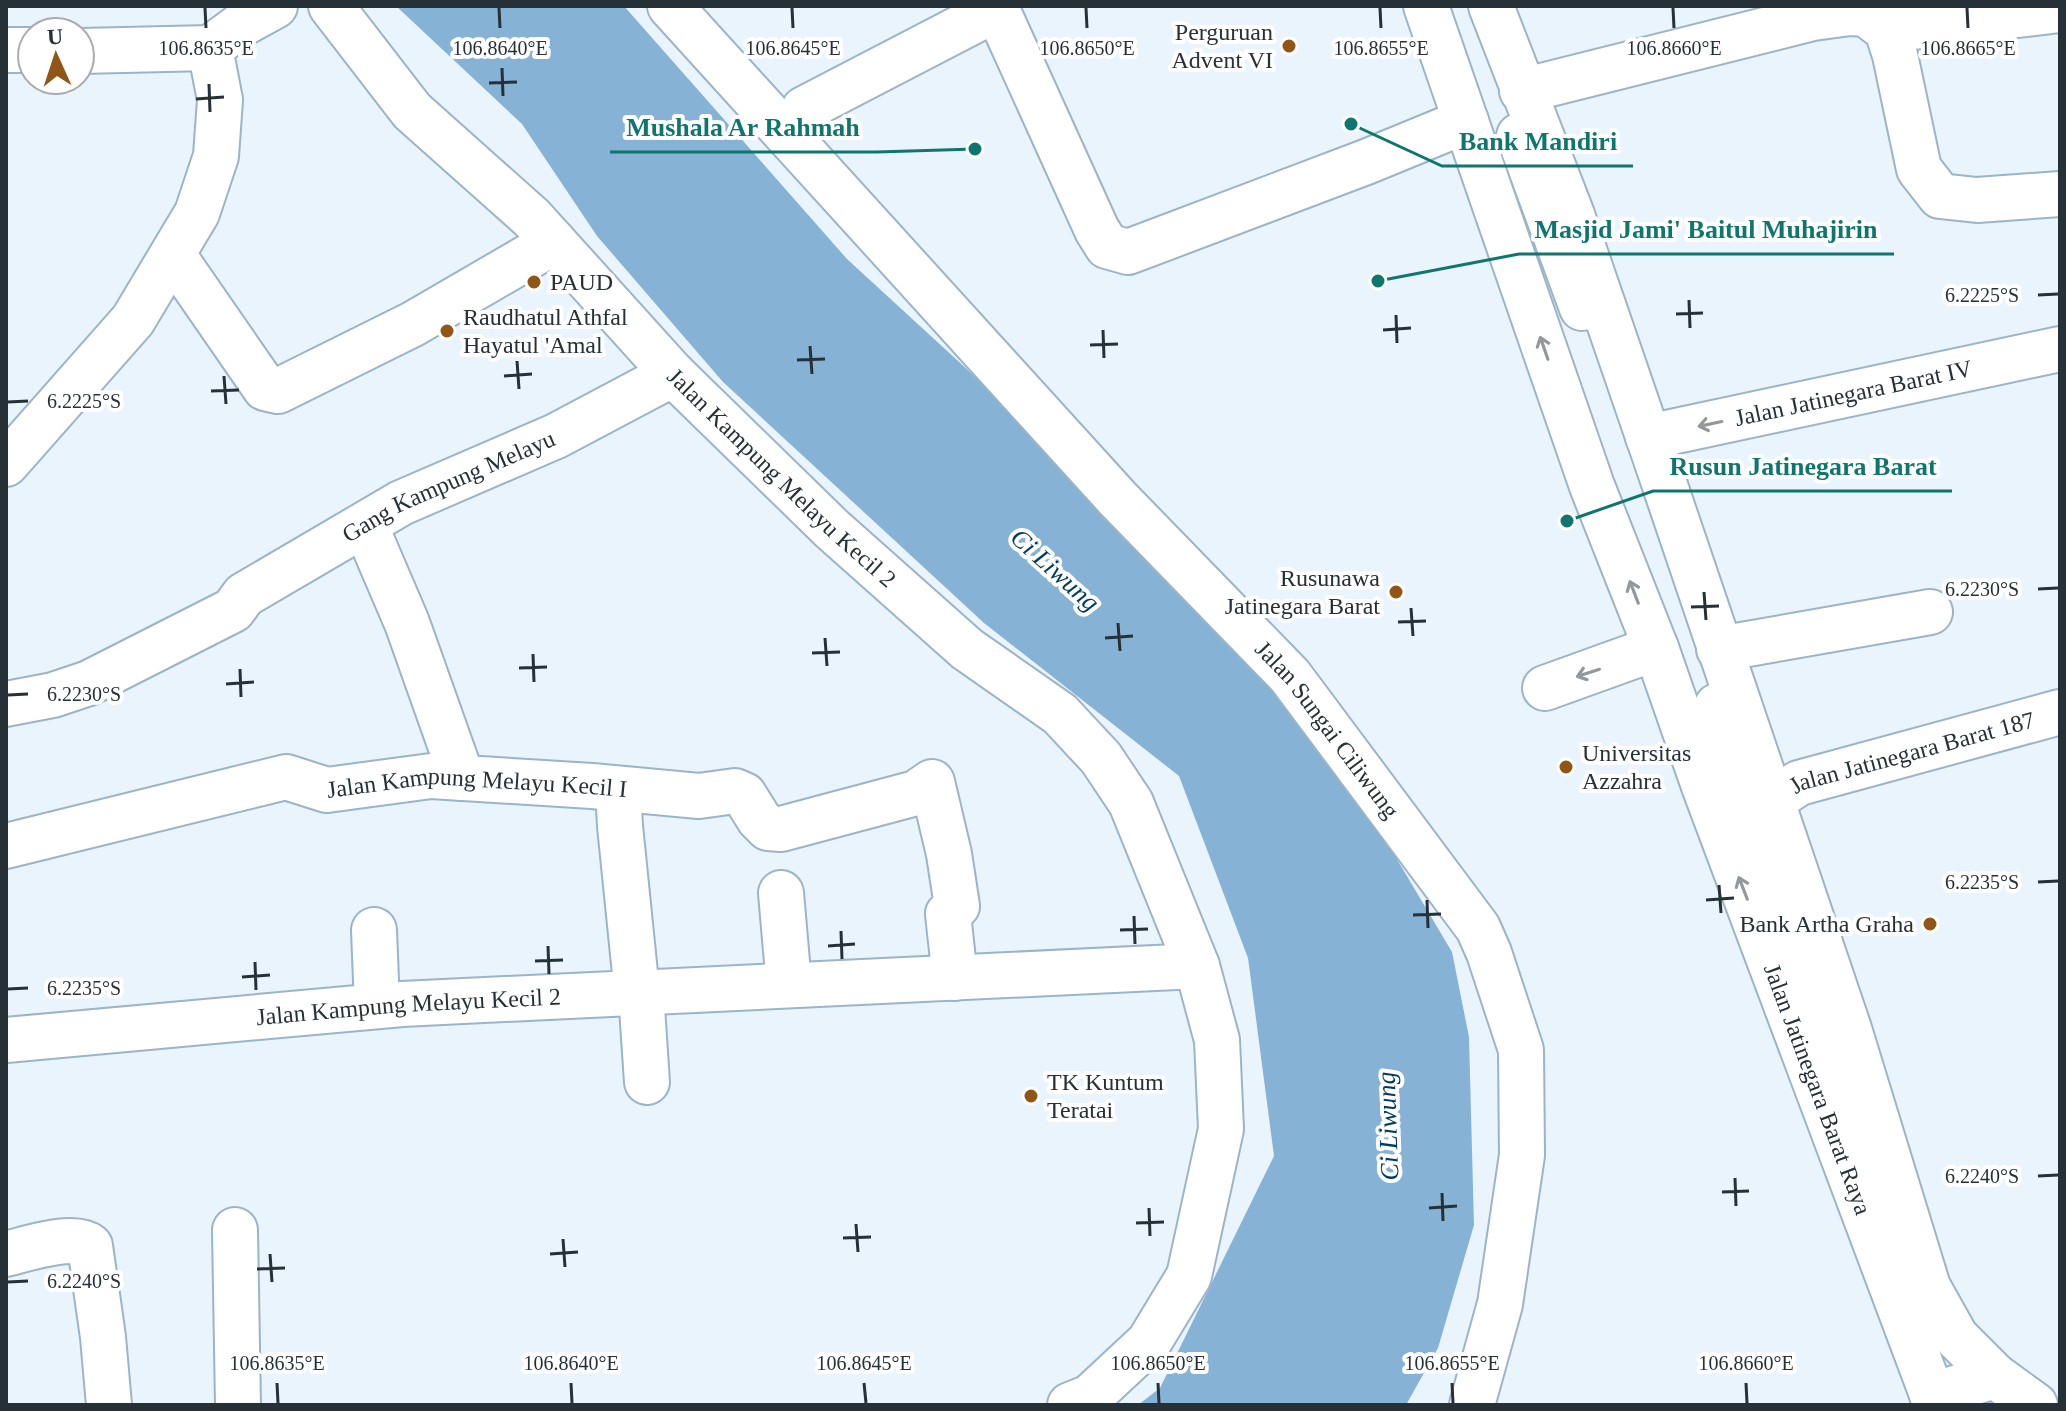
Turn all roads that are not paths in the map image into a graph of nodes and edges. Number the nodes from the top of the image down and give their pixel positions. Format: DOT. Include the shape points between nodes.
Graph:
graph roads {
  1 [pos="275,6"];
  2 [pos="331,6"];
  3 [pos="670,6"];
  4 [pos="1426,6"];
  5 [pos="1471,6"];
  6 [pos="1491,6"];
  7 [pos="2060,10"];
  8 [pos="1003,11"];
  9 [pos="1887,30"];
  10 [pos="210,48"];
  11 [pos="96,51"];
  12 [pos="1522,91"];
  13 [pos="804,109"];
  14 [pos="1466,121"];
  15 [pos="2060,194"];
  16 [pos="554,242"];
  17 [pos="173,255"];
  18 [pos="2060,349"];
  19 [pos="673,374"];
  20 [pos="1648,437"];
  21 [pos="6,464"];
  22 [pos="365,525"];
  23 [pos="1930,612"];
  24 [pos="1656,648"];
  25 [pos="1719,649"];
  26 [pos="1545,688"];
  27 [pos="6,704"];
  28 [pos="2060,712"];
  29 [pos="462,778"];
  30 [pos="618,789"];
  31 [pos="1770,802"];
  32 [pos="6,846"];
  33 [pos="781,893"];
  34 [pos="374,930"];
  35 [pos="1197,966"];
  36 [pos="955,978"];
  37 [pos="789,985"];
  38 [pos="639,993"];
  39 [pos="377,1006"];
  40 [pos="6,1040"];
  41 [pos="647,1082"];
  42 [pos="235,1230"];
  43 [pos="6,1254"];
  44 [pos="1955,1397"];
  45 [pos="109,1405"];
  46 [pos="238,1405"];
  47 [pos="1070,1405"];
  48 [pos="1472,1405"];
  49 [pos="2035,1405"];
  1 -- 10 [label="street"];
  2 -- 16 [label="street, Jalan Kampung Melayu Kecil 2" via="412,111"];
  3 -- 48 [label="street, Jalan Sungai Ciliwung" via="1118,499 1290,676 1478,928 1521,1050 1522,1155 1500,1304"];
  4 -- 14 [label="street, Jalan Jatinegara Barat Raya"];
  5 -- 44 [label="street" via="1642,475 1931,1349"];
  6 -- 12 [label="street, Jalan Jatinegara Barat Raya"];
  7 -- 9 [label="street"];
  8 -- 13 [label="street" via="989,13"];
  8 -- 14 [label="street" via="1097,230 1116,250 1144,248"];
  9 -- 12 [label="street" via="1866,14 1813,18"];
  9 -- 15 [label="street" via="1919,169 1940,196 1977,200"];
  10 -- 11 [label="street"];
  10 -- 17 [label="street" via="220,100 216,156 197,213"];
  12 -- 20 [label="street, Jalan Jatinegara Barat Raya" via="1572,215"];
  24 -- 14 [label="street, Jalan Jatinegara Barat Raya, one-way" via="1592,486"];
  16 -- 17 [label="street" via="413,324 278,391 265,388"];
  16 -- 19 [label="street, Jalan Kampung Melayu Kecil 2"];
  17 -- 21 [label="street" via="133,320"];
  18 -- 20 [label="street, Jalan Jatinegara Barat IV, one-way"];
  19 -- 22 [label="street, Gang Kampung Melayu" via="556,436 401,503"];
  19 -- 35 [label="street, Jalan Kampung Melayu Kecil 2" via="832,529 967,649 1060,714 1101,758 1131,803"];
  20 -- 25 [label="street, Jalan Jatinegara Barat Raya"];
  22 -- 27 [label="street, Gang Kampung Melayu" via="244,595 233,610 89,683"];
  22 -- 29 [label="street" via="407,623"];
  23 -- 25 [label="street"];
  24 -- 26 [label="street, one-way"];
  44 -- 24 [label="street, Jalan Jatinegara Barat Raya, one-way" via="1704,786"];
  25 -- 31 [label="street, Jalan Jatinegara Barat Raya"];
  28 -- 31 [label="street, Jalan Jatinegara Barat 187" via="1799,783"];
  29 -- 30 [label="street, Jalan Kampung Melayu Kecil I"];
  29 -- 32 [label="street, Jalan Kampung Melayu Kecil I" via="431,776 327,790 286,777 272,779"];
  30 -- 36 [label="street, Jalan Kampung Melayu Kecil I" via="699,796 735,791 744,795 768,828 781,829 916,793 932,782 957,906 948,914"];
  30 -- 38 [label="street"];
  31 -- 44 [label="street, Jalan Jatinegara Barat Raya" via="1849,1029 1928,1287 1956,1337"];
  33 -- 37 [label="street"];
  34 -- 39 [label="street"];
  35 -- 36 [label="street, Jalan Kampung Melayu Kecil 2"];
  35 -- 47 [label="street, Jalan Kampung Melayu Kecil 2" via="1217,1040 1221,1129 1189,1276 1149,1342 1090,1397"];
  36 -- 37 [label="street, Jalan Kampung Melayu Kecil 2"];
  37 -- 38 [label="street, Jalan Kampung Melayu Kecil 2"];
  38 -- 39 [label="street, Jalan Kampung Melayu Kecil 2"];
  38 -- 41 [label="street"];
  39 -- 40 [label="street, Jalan Kampung Melayu Kecil 2"];
  42 -- 46 [label="street"];
  43 -- 45 [label="street" via="51,1243 81,1241 90,1246"];
  44 -- 49 [label="street"];
}
